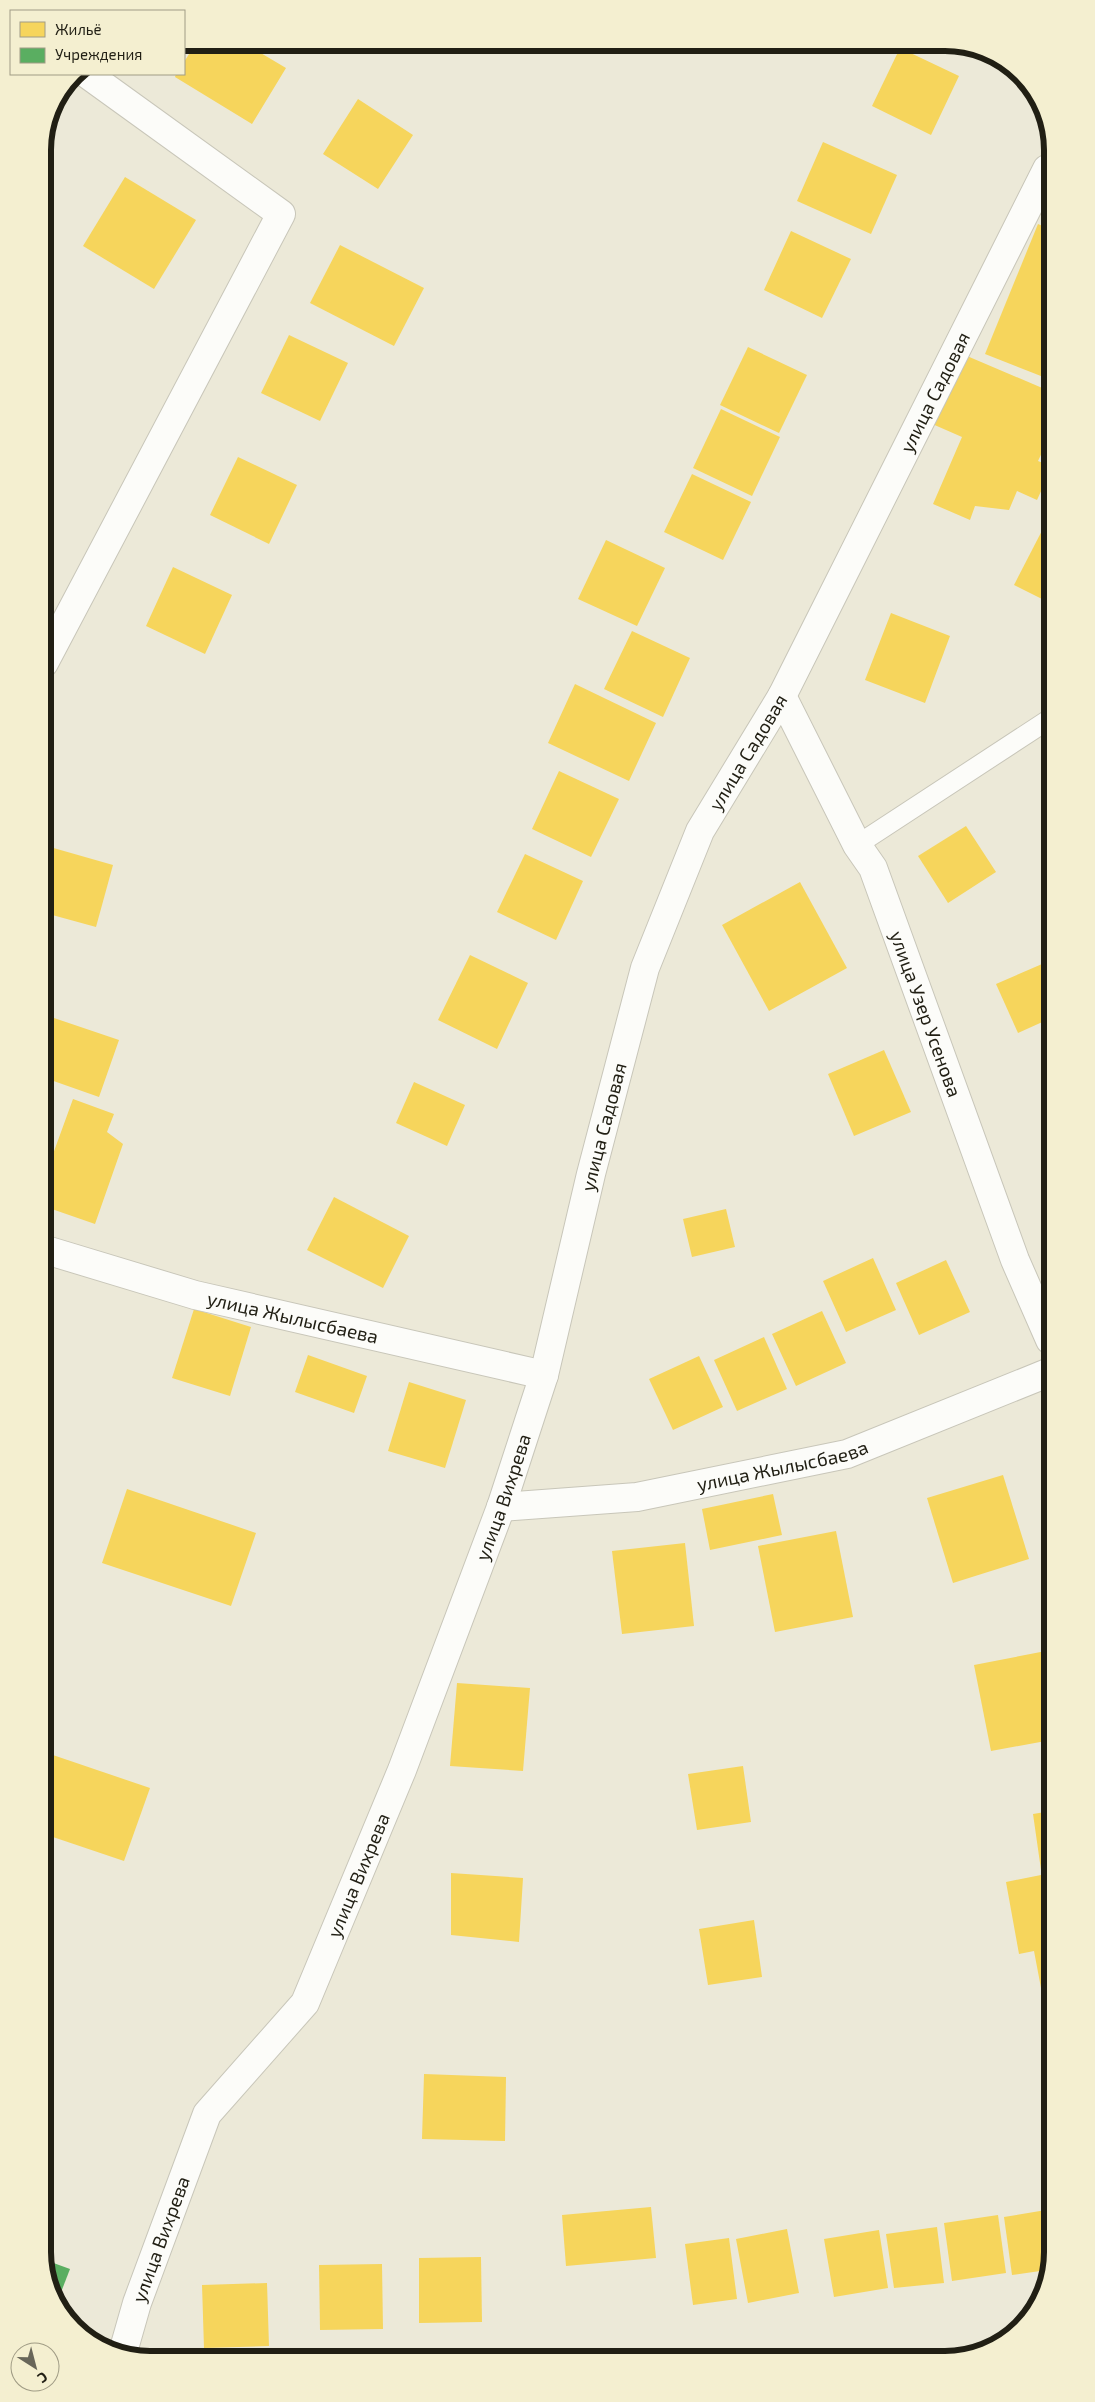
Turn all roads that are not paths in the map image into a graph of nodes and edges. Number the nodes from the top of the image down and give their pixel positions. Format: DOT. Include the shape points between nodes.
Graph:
graph roads {
  1 [pos="88,75"];
  2 [pos="1044,175"];
  3 [pos="51,650"];
  4 [pos="782,696"];
  5 [pos="1044,723"];
  6 [pos="857,845"];
  7 [pos="51,1252"];
  8 [pos="1044,1326"];
  9 [pos="545,1372"];
  10 [pos="1044,1374"];
  11 [pos="501,1507"];
  12 [pos="124,2347"];
  1 -- 3 [label="street" via="282,214"];
  2 -- 4 [label="street, улица Садовая"];
  4 -- 6 [label="street, улица Узер Усенова"];
  4 -- 9 [label="street, улица Садовая" via="700,831 645,968 591,1174"];
  5 -- 6 [label="lane"];
  6 -- 8 [label="street, улица Узер Усенова" via="873,868 1015,1260"];
  7 -- 9 [label="street, улица Жылысбаева" via="195,1295"];
  9 -- 11 [label="street, улица Вихрева"];
  10 -- 11 [label="street, улица Жылысбаева" via="848,1454 637,1497"];
  11 -- 12 [label="street, улица Вихрева" via="402,1770 305,2003 207,2114 137,2303"];
}
